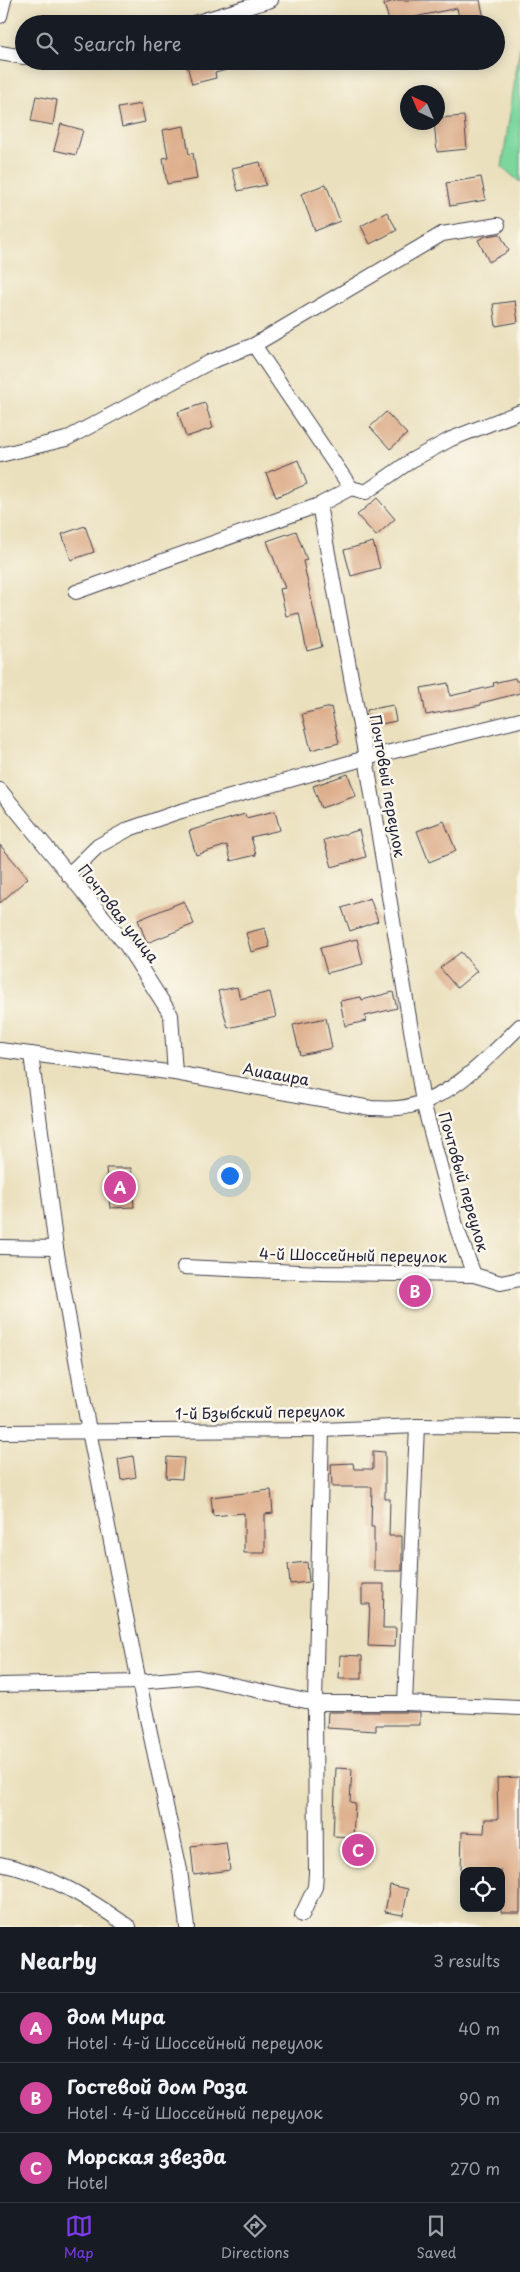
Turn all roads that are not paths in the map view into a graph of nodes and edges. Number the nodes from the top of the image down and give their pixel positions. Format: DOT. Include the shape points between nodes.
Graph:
graph roads {
  1 [pos="4,0"];
  2 [pos="272,0"];
  3 [pos="221,15"];
  4 [pos="0,16"];
  5 [pos="0,53"];
  6 [pos="15,56"];
  7 [pos="498,225"];
  8 [pos="254,345"];
  9 [pos="520,412"];
  10 [pos="0,455"];
  11 [pos="352,488"];
  12 [pos="319,505"];
  13 [pos="76,592"];
  14 [pos="520,720"];
  15 [pos="366,758"];
  16 [pos="0,790"];
  17 [pos="68,875"];
  18 [pos="520,1026"];
  19 [pos="0,1050"];
  20 [pos="31,1054"];
  21 [pos="175,1073"];
  22 [pos="423,1102"];
  23 [pos="0,1247"];
  24 [pos="56,1248"];
  25 [pos="184,1267"];
  26 [pos="474,1275"];
  27 [pos="520,1279"];
  28 [pos="417,1426"];
  29 [pos="520,1427"];
  30 [pos="322,1430"];
  31 [pos="89,1431"];
  32 [pos="0,1432"];
  33 [pos="140,1682"];
  34 [pos="0,1685"];
  35 [pos="314,1703"];
  36 [pos="405,1703"];
  37 [pos="520,1708"];
  38 [pos="0,1864"];
  39 [pos="302,1915"];
  40 [pos="129,1927"];
  41 [pos="187,1927"];
  1 -- 4 [label="street"];
  2 -- 3 [label="street"];
  5 -- 6 [label="street"];
  7 -- 8 [label="street" via="442,234"];
  8 -- 10 [label="street" via="210,362 66,439"];
  8 -- 11 [label="street"];
  9 -- 11 [label="street" via="451,439 412,460 366,492"];
  11 -- 12 [label="street"];
  12 -- 13 [label="street"];
  12 -- 15 [label="street, Почтовый переулок"];
  14 -- 15 [label="street"];
  15 -- 17 [label="street" via="129,829 98,846"];
  15 -- 22 [label="street, Почтовый переулок"];
  16 -- 17 [label="street, Почтовая улица"];
  17 -- 21 [label="street, Почтовая улица" via="126,945 171,1015"];
  18 -- 22 [label="street, Аиааира" via="459,1083"];
  19 -- 20 [label="street, Аиааира"];
  20 -- 21 [label="street, Аиааира"];
  20 -- 24 [label="street"];
  21 -- 22 [label="street, Аиааира" via="371,1108 399,1108"];
  22 -- 26 [label="street, Почтовый переулок" via="457,1229"];
  23 -- 24 [label="street"];
  24 -- 31 [label="street"];
  25 -- 26 [label="street, 4-й Шоссейный переулок"];
  26 -- 27 [label="street, 4-й Шоссейный переулок" via="501,1283"];
  28 -- 29 [label="street, 1-й Бзыбский переулок"];
  28 -- 30 [label="street, 1-й Бзыбский переулок"];
  28 -- 36 [label="street"];
  30 -- 31 [label="street, 1-й Бзыбский переулок"];
  30 -- 35 [label="street"];
  31 -- 32 [label="street, 1-й Бзыбский переулок"];
  31 -- 33 [label="street"];
  33 -- 34 [label="street"];
  33 -- 35 [label="street" via="197,1677"];
  33 -- 41 [label="street" via="180,1870"];
  35 -- 36 [label="street"];
  35 -- 39 [label="street" via="315,1887"];
  36 -- 37 [label="street"];
  38 -- 40 [label="street" via="47,1878 88,1898"];
}
